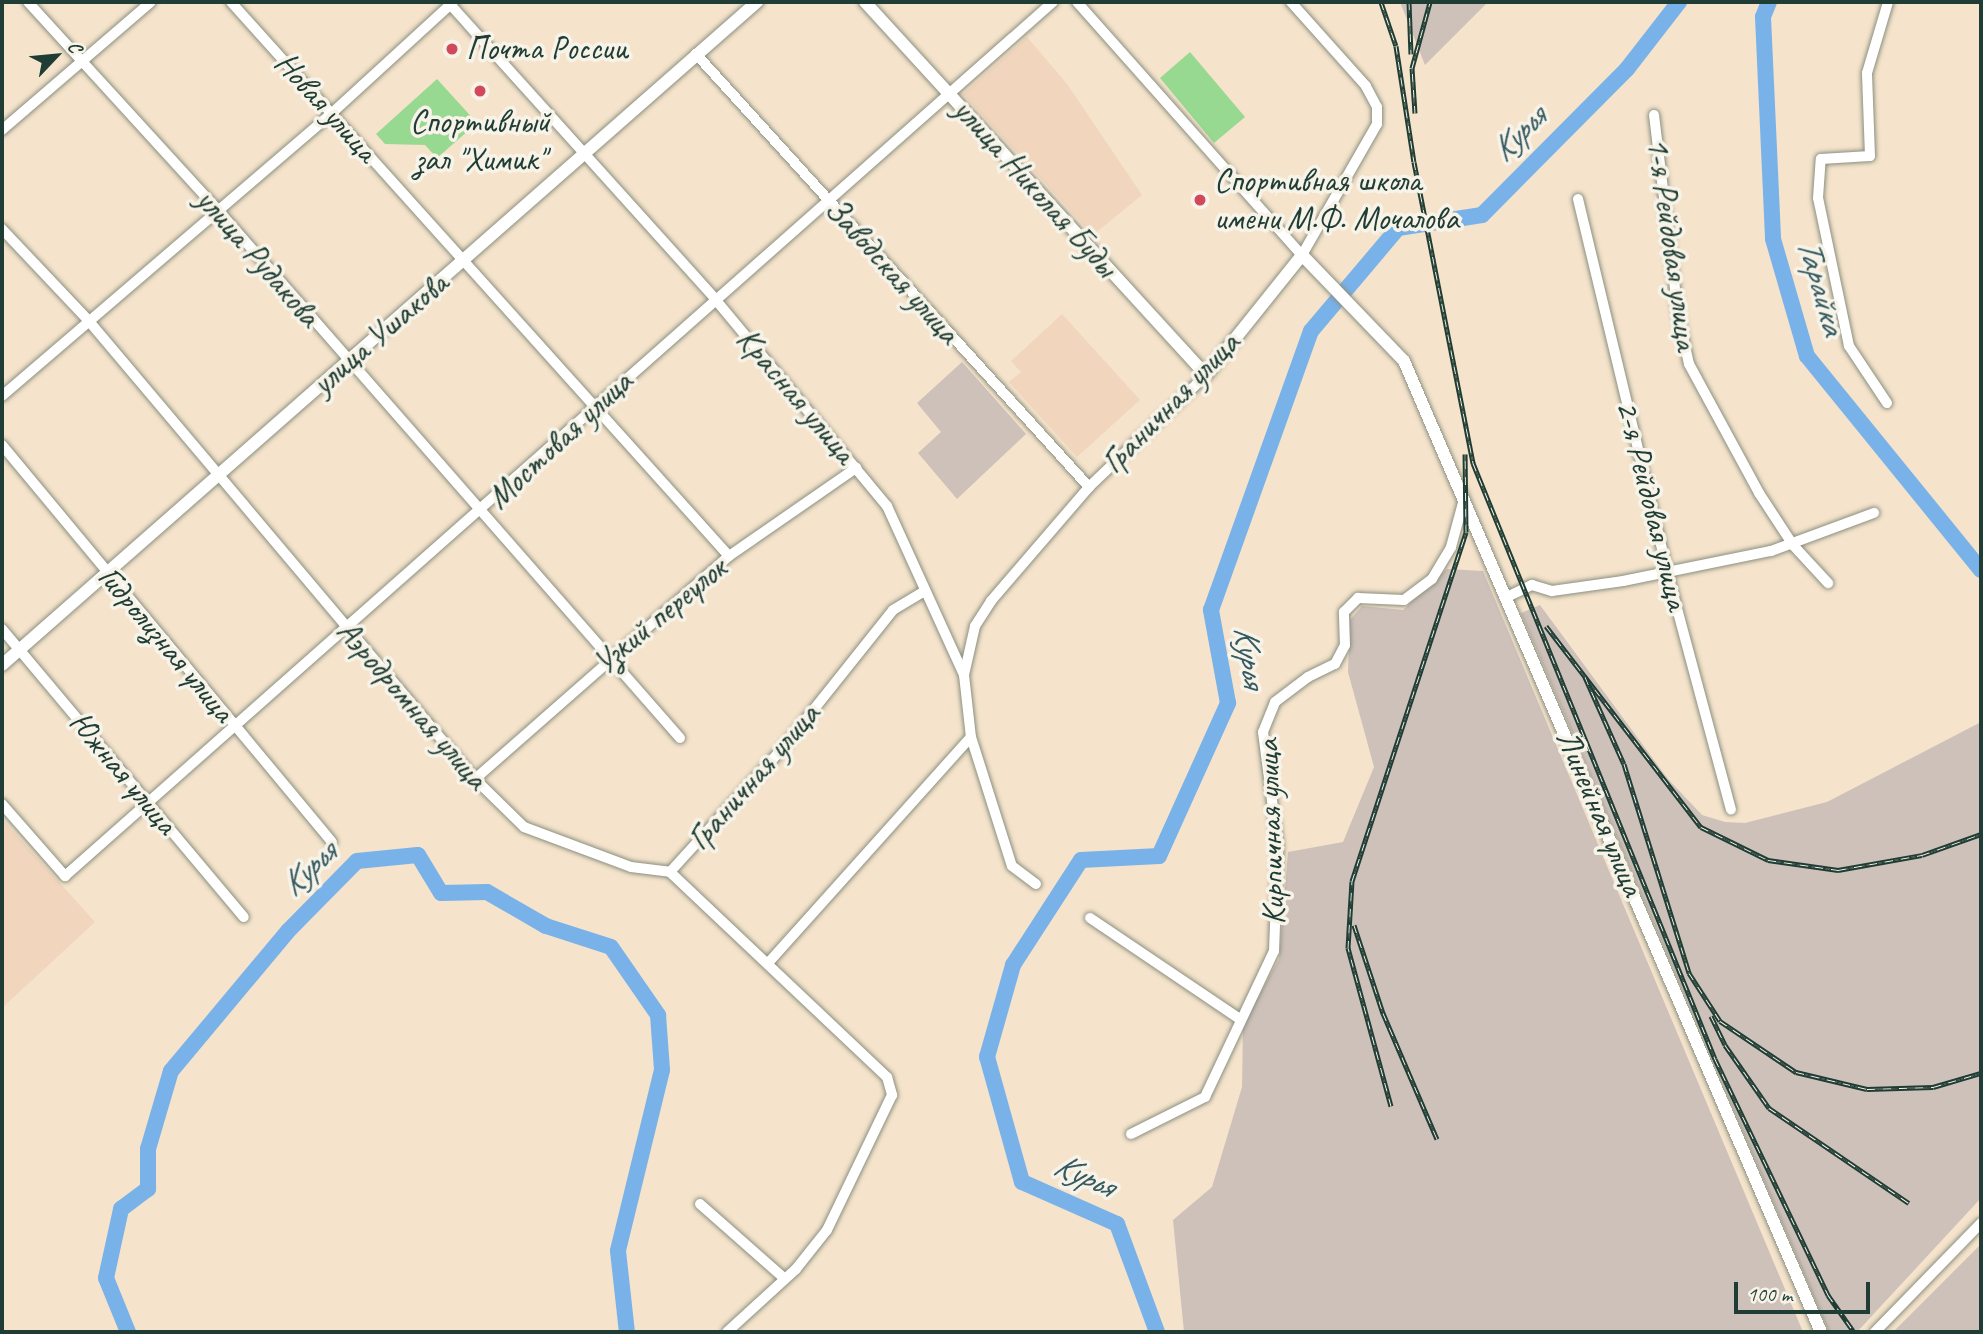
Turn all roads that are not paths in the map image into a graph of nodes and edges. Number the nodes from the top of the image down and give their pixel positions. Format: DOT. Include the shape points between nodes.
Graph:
graph roads {
  1 [pos="28,2"];
  2 [pos="150,2"];
  3 [pos="231,2"];
  4 [pos="757,2"];
  5 [pos="865,2"];
  6 [pos="1053,2"];
  7 [pos="1077,2"];
  8 [pos="1291,2"];
  9 [pos="1888,2"];
  10 [pos="450,3"];
  11 [pos="696,54"];
  12 [pos="81,61"];
  13 [pos="948,93"];
  14 [pos="332,113"];
  15 [pos="1654,115"];
  16 [pos="2,130"];
  17 [pos="582,155"];
  18 [pos="828,199"];
  19 [pos="1578,199"];
  20 [pos="217,209"];
  21 [pos="2,229"];
  22 [pos="1302,255"];
  23 [pos="465,260"];
  24 [pos="715,299"];
  25 [pos="88,320"];
  26 [pos="348,363"];
  27 [pos="1206,375"];
  28 [pos="2,396"];
  29 [pos="1887,403"];
  30 [pos="596,404"];
  31 [pos="2,445"];
  32 [pos="856,468"];
  33 [pos="220,477"];
  34 [pos="1089,487"];
  35 [pos="1464,499"];
  36 [pos="482,512"];
  37 [pos="1874,513"];
  38 [pos="1793,545"];
  39 [pos="729,556"];
  40 [pos="1667,571"];
  41 [pos="107,575"];
  42 [pos="1828,583"];
  43 [pos="923,592"];
  44 [pos="1507,597"];
  45 [pos="344,628"];
  46 [pos="2,629"];
  47 [pos="19,650"];
  48 [pos="608,658"];
  49 [pos="2,665"];
  50 [pos="964,676"];
  51 [pos="234,726"];
  52 [pos="971,737"];
  53 [pos="680,738"];
  54 [pos="475,779"];
  55 [pos="147,803"];
  56 [pos="2,804"];
  57 [pos="1731,810"];
  58 [pos="332,842"];
  59 [pos="670,872"];
  60 [pos="1036,884"];
  61 [pos="244,917"];
  62 [pos="1090,918"];
  63 [pos="769,962"];
  64 [pos="1240,1019"];
  65 [pos="1131,1134"];
  66 [pos="700,1204"];
  67 [pos="1981,1223"];
  68 [pos="785,1279"];
  69 [pos="727,1332"];
  70 [pos="1821,1332"];
  71 [pos="1875,1332"];
  1 -- 12 [label="street, улица Рудакова"];
  2 -- 12 [label="street"];
  3 -- 14 [label="street, Новая улица"];
  4 -- 11 [label="street, улица Ушакова"];
  5 -- 13 [label="street, улица Николая Буды"];
  6 -- 13 [label="street, Мостовая улица"];
  7 -- 22 [label="street"];
  8 -- 22 [label="street, Граничная улица" via="1366,86 1377,107 1377,124"];
  9 -- 29 [label="street" via="1867,74 1870,156 1821,159 1818,198 1849,346"];
  10 -- 14 [label="street"];
  10 -- 17 [label="street, Красная улица"];
  11 -- 17 [label="street, улица Ушакова"];
  11 -- 18 [label="street, Заводская улица"];
  12 -- 16 [label="street"];
  12 -- 20 [label="street, улица Рудакова"];
  13 -- 18 [label="street, Мостовая улица"];
  13 -- 27 [label="street, улица Николая Буды"];
  14 -- 20 [label="street"];
  14 -- 23 [label="street, Новая улица"];
  15 -- 38 [label="street, 1-я Рейдовая улица" via="1678,314 1689,364 1759,493"];
  17 -- 23 [label="street, улица Ушакова"];
  17 -- 24 [label="street, Красная улица"];
  18 -- 24 [label="street, Мостовая улица"];
  18 -- 34 [label="street, Заводская улица"];
  19 -- 40 [label="street, 2-я Рейдовая улица"];
  20 -- 25 [label="street"];
  20 -- 26 [label="street, улица Рудакова"];
  21 -- 25 [label="street, Аэродромная улица"];
  22 -- 27 [label="street, Граничная улица"];
  22 -- 35 [label="street, Линейная улица" via="1404,361"];
  23 -- 26 [label="street, улица Ушакова"];
  23 -- 30 [label="street, Новая улица"];
  24 -- 30 [label="street, Мостовая улица"];
  24 -- 32 [label="street, Красная улица"];
  25 -- 28 [label="street"];
  25 -- 33 [label="street, Аэродромная улица"];
  26 -- 33 [label="street, улица Ушакова"];
  26 -- 36 [label="street, улица Рудакова"];
  27 -- 34 [label="street, Граничная улица"];
  30 -- 36 [label="street, Мостовая улица"];
  30 -- 39 [label="street, Новая улица"];
  31 -- 41 [label="street, Гидролизная улица"];
  32 -- 39 [label="street, Узкий переулок"];
  32 -- 43 [label="street, Красная улица" via="894,519"];
  33 -- 41 [label="street, улица Ушакова"];
  33 -- 45 [label="street, Аэродромная улица"];
  34 -- 50 [label="street, Граничная улица" via="982,613"];
  35 -- 44 [label="street, Линейная улица"];
  35 -- 64 [label="street, Кирпичная улица" via="1451,547 1432,579 1404,600 1358,598 1343,612 1345,645 1335,664 1275,702 1263,732 1278,846 1274,951"];
  36 -- 45 [label="street, Мостовая улица"];
  36 -- 48 [label="street, улица Рудакова"];
  37 -- 38 [label="street"];
  38 -- 40 [label="street"];
  38 -- 42 [label="street, 1-я Рейдовая улица"];
  39 -- 48 [label="street, Узкий переулок"];
  40 -- 44 [label="street" via="1552,591 1532,585"];
  40 -- 57 [label="street, 2-я Рейдовая улица"];
  41 -- 47 [label="street, улица Ушакова"];
  41 -- 51 [label="street, Гидролизная улица"];
  43 -- 50 [label="street, Красная улица"];
  43 -- 59 [label="street, Граничная улица" via="893,610 783,748"];
  44 -- 70 [label="street, Линейная улица"];
  45 -- 51 [label="street, Мостовая улица"];
  45 -- 54 [label="street, Аэродромная улица"];
  46 -- 47 [label="street, Южная улица"];
  47 -- 49 [label="street, улица Ушакова"];
  47 -- 55 [label="street, Южная улица"];
  48 -- 53 [label="street, улица Рудакова"];
  48 -- 54 [label="street, Узкий переулок"];
  50 -- 52 [label="street, Красная улица"];
  51 -- 55 [label="street, Мостовая улица"];
  51 -- 58 [label="street, Гидролизная улица"];
  52 -- 60 [label="street, Красная улица" via="1012,866"];
  52 -- 63 [label="street"];
  54 -- 59 [label="street, Аэродромная улица" via="524,827 631,867"];
  55 -- 56 [label="street, Мостовая улица" via="65,876"];
  55 -- 61 [label="street, Южная улица"];
  59 -- 63 [label="street"];
  62 -- 64 [label="street"];
  63 -- 68 [label="street" via="892,1086 889,1102 827,1230"];
  64 -- 65 [label="street" via="1205,1097"];
  66 -- 68 [label="street"];
  67 -- 71 [label="street"];
  68 -- 69 [label="street"];
}
